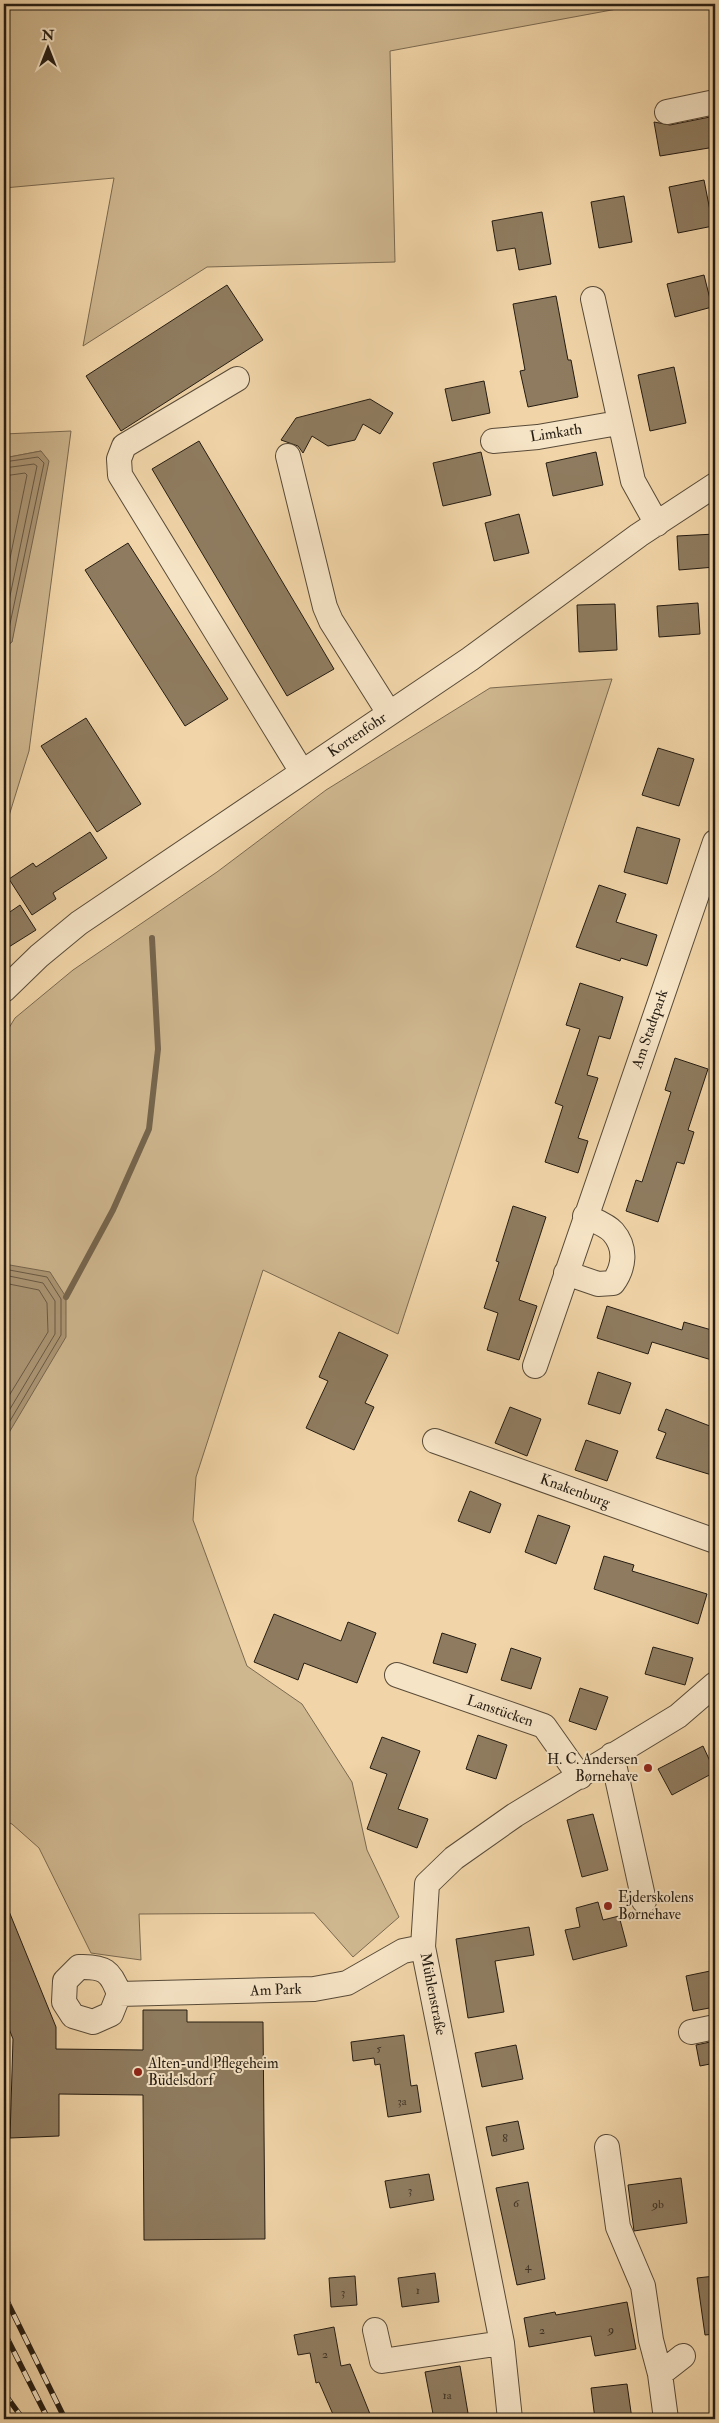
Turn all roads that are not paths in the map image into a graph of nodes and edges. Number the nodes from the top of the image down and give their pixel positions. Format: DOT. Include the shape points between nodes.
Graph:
graph roads {
  1 [pos="715,102"];
  2 [pos="666,112"];
  3 [pos="593,299"];
  4 [pos="237,380"];
  5 [pos="618,423"];
  6 [pos="493,441"];
  7 [pos="288,456"];
  8 [pos="715,485"];
  9 [pos="656,524"];
  10 [pos="389,713"];
  11 [pos="302,772"];
  12 [pos="715,842"];
  13 [pos="4,990"];
  14 [pos="585,1216"];
  15 [pos="566,1273"];
  16 [pos="534,1366"];
  17 [pos="435,1442"];
  18 [pos="715,1541"];
  19 [pos="397,1676"];
  20 [pos="715,1684"];
  21 [pos="612,1755"];
  22 [pos="580,1777"];
  23 [pos="644,1900"];
  24 [pos="423,1947"];
  25 [pos="119,1994"];
  26 [pos="715,2027"];
  27 [pos="691,2032"];
  28 [pos="607,2147"];
  29 [pos="375,2330"];
  30 [pos="502,2343"];
  31 [pos="683,2356"];
  32 [pos="660,2374"];
  33 [pos="510,2419"];
  34 [pos="666,2419"];
  1 -- 2 [label="street"];
  3 -- 5 [label="street"];
  4 -- 11 [label="street" via="124,446 119,459 120,475"];
  5 -- 6 [label="street, Limkath"];
  5 -- 9 [label="street" via="633,481"];
  7 -- 10 [label="street" via="325,607"];
  8 -- 9 [label="street, Kortenfohr"];
  9 -- 10 [label="street, Kortenfohr" via="470,659"];
  10 -- 11 [label="street, Kortenfohr"];
  11 -- 13 [label="street, Kortenfohr" via="78,923"];
  12 -- 14 [label="street, Am Stadtpark"];
  14 -- 15 [label="street, Am Stadtpark"];
  14 -- 15 [label="street" via="613,1232 624,1254 621,1272 613,1283 598,1284"];
  15 -- 16 [label="street, Am Stadtpark"];
  17 -- 18 [label="street, Knakenburg"];
  19 -- 22 [label="street, Lanstücken" via="544,1726"];
  20 -- 21 [label="street, Mühlenstraße" via="678,1716"];
  21 -- 22 [label="street, Mühlenstraße"];
  21 -- 23 [label="street"];
  22 -- 24 [label="street, Mühlenstraße" via="515,1815 454,1858 427,1884"];
  24 -- 25 [label="street, Am Park" via="403,1951 347,1983 314,1988"];
  24 -- 30 [label="street, Mühlenstraße"];
  26 -- 27 [label="street"];
  28 -- 32 [label="street" via="618,2228 643,2286 650,2340"];
  29 -- 30 [label="street" via="382,2361"];
  30 -- 33 [label="street, Mühlenstraße"];
  31 -- 32 [label="street"];
  32 -- 34 [label="street"];
}
